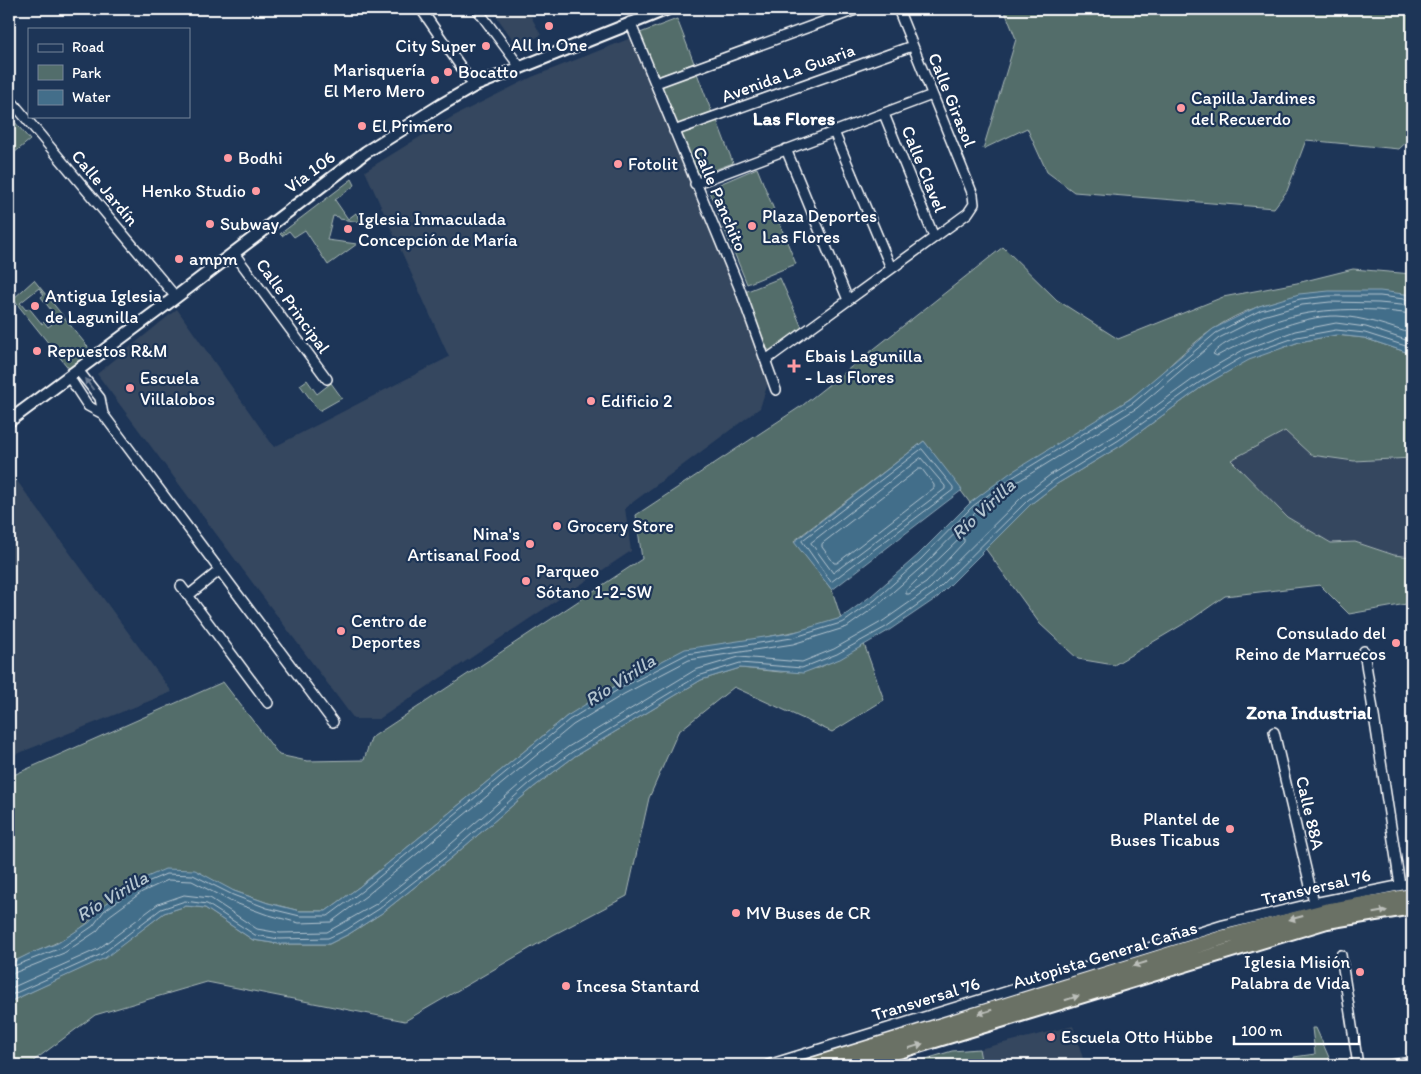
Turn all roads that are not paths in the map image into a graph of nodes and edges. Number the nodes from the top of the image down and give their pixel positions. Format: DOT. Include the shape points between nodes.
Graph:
graph roads {
  1 [pos="420,9"];
  2 [pos="477,9"];
  3 [pos="667,9"];
  4 [pos="858,9"];
  5 [pos="898,9"];
  6 [pos="630,22"];
  7 [pos="912,46"];
  8 [pos="520,66"];
  9 [pos="656,83"];
  10 [pos="474,86"];
  11 [pos="932,95"];
  12 [pos="9,98"];
  13 [pos="884,114"];
  14 [pos="674,131"];
  15 [pos="834,132"];
  16 [pos="786,149"];
  17 [pos="695,184"];
  18 [pos="934,237"];
  19 [pos="233,252"];
  20 [pos="891,268"];
  21 [pos="176,297"];
  22 [pos="848,300"];
  23 [pos="766,360"];
  24 [pos="78,370"];
  25 [pos="69,377"];
  26 [pos="327,379"];
  27 [pos="776,390"];
  28 [pos="103,414"];
  29 [pos="9,421"];
  30 [pos="220,570"];
  31 [pos="181,586"];
  32 [pos="189,595"];
  33 [pos="1364,651"];
  34 [pos="268,703"];
  35 [pos="333,722"];
  36 [pos="1274,732"];
  37 [pos="1412,883"];
  38 [pos="1400,885"];
  39 [pos="1412,896"];
  40 [pos="1314,903"];
  41 [pos="1412,907"];
  42 [pos="1341,955"];
  43 [pos="1412,1062"];
  44 [pos="768,1065"];
  45 [pos="813,1065"];
  46 [pos="853,1065"];
  47 [pos="1358,1065"];
  48 [pos="1391,1065"];
  1 -- 10 [label="street"];
  2 -- 8 [label="street"];
  3 -- 6 [label="main road, Vía 106"];
  4 -- 9 [label="street"];
  5 -- 7 [label="street, Calle Girasol"];
  6 -- 8 [label="main road, Vía 106"];
  6 -- 9 [label="street, Calle Panchito"];
  7 -- 11 [label="street, Calle Girasol"];
  7 -- 14 [label="street, Avenida La Guaria"];
  8 -- 10 [label="main road, Vía 106"];
  9 -- 14 [label="street, Calle Panchito"];
  10 -- 19 [label="main road, Vía 106" via="366,152"];
  11 -- 13 [label="street"];
  11 -- 18 [label="street, Calle Girasol" via="974,204 968,213"];
  12 -- 21 [label="street, Calle Jardín"];
  13 -- 15 [label="street"];
  13 -- 18 [label="street, Calle Clavel"];
  14 -- 17 [label="street, Calle Panchito"];
  15 -- 16 [label="street"];
  15 -- 20 [label="street"];
  16 -- 17 [label="street"];
  16 -- 22 [label="street"];
  17 -- 23 [label="street, Calle Panchito"];
  18 -- 20 [label="street"];
  19 -- 21 [label="main road, Vía 106"];
  19 -- 26 [label="street, Calle Principal"];
  20 -- 22 [label="street"];
  21 -- 24 [label="main road, Vía 106"];
  22 -- 23 [label="street"];
  23 -- 27 [label="street, Calle Panchito"];
  24 -- 25 [label="main road, Vía 106"];
  28 -- 24 [label="street, one-way" via="100,398"];
  25 -- 28 [label="street" via="88,406"];
  25 -- 29 [label="main road, Vía 106"];
  28 -- 30 [label="street"];
  30 -- 32 [label="street"];
  30 -- 35 [label="street"];
  31 -- 32 [label="street"];
  32 -- 34 [label="street"];
  33 -- 38 [label="street"];
  36 -- 40 [label="street, Calle 88A"];
  37 -- 38 [label="street, Transversal 76"];
  38 -- 40 [label="street, Transversal 76"];
  39 -- 45 [label="highway, Autopista General Cañas, one-way" via="1325,911 1225,937"];
  40 -- 44 [label="street, Transversal 76" via="1223,926"];
  46 -- 41 [label="highway, Autopista General Cañas, one-way" via="1327,921"];
  42 -- 47 [label="street"];
  43 -- 48 [label="street"];
}
